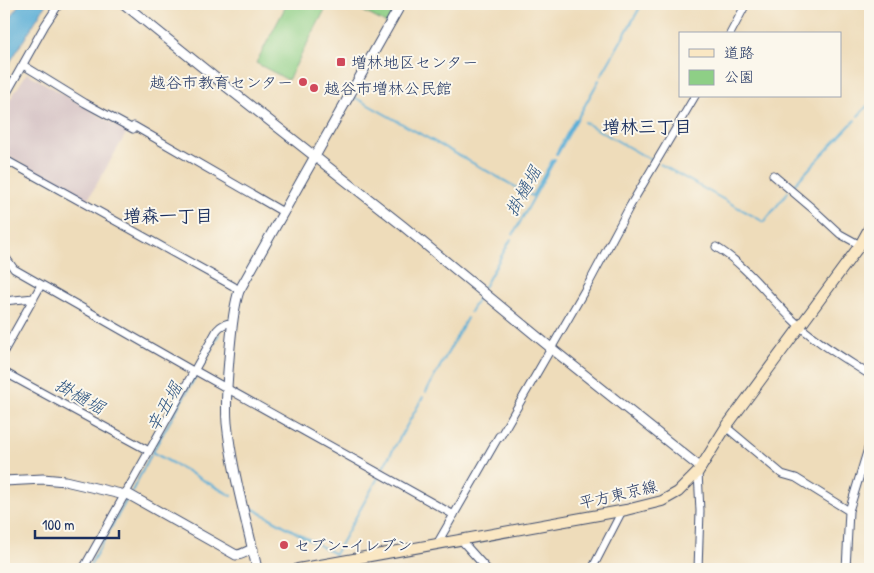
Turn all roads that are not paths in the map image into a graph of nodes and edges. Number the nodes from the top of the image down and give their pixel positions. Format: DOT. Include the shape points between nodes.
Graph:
graph roads {
  1 [pos="59,4"];
  2 [pos="124,4"];
  3 [pos="401,4"];
  4 [pos="746,4"];
  5 [pos="731,32"];
  6 [pos="23,65"];
  7 [pos="4,98"];
  8 [pos="694,98"];
  9 [pos="315,156"];
  10 [pos="4,160"];
  11 [pos="773,175"];
  12 [pos="283,212"];
  13 [pos="870,227"];
  14 [pos="860,245"];
  15 [pos="716,247"];
  16 [pos="4,256"];
  17 [pos="41,285"];
  18 [pos="239,291"];
  19 [pos="34,298"];
  20 [pos="4,301"];
  21 [pos="232,323"];
  22 [pos="800,326"];
  23 [pos="551,348"];
  24 [pos="4,351"];
  25 [pos="194,370"];
  26 [pos="4,372"];
  27 [pos="870,375"];
  28 [pos="227,389"];
  29 [pos="726,428"];
  30 [pos="870,442"];
  31 [pos="148,452"];
  32 [pos="699,470"];
  33 [pos="4,481"];
  34 [pos="125,494"];
  35 [pos="622,511"];
  36 [pos="849,511"];
  37 [pos="454,515"];
  38 [pos="461,540"];
  39 [pos="437,544"];
  40 [pos="253,549"];
  41 [pos="83,569"];
  42 [pos="257,569"];
  43 [pos="303,569"];
  44 [pos="487,569"];
  45 [pos="592,569"];
  46 [pos="698,569"];
  47 [pos="846,569"];
  1 -- 6 [label="street"];
  2 -- 9 [label="street"];
  3 -- 9 [label="street"];
  4 -- 5 [label="street"];
  6 -- 7 [label="street"];
  6 -- 12 [label="street" via="85,103"];
  8 -- 23 [label="street"];
  9 -- 12 [label="street"];
  9 -- 23 [label="street"];
  10 -- 18 [label="street"];
  11 -- 14 [label="street" via="840,234"];
  12 -- 18 [label="street"];
  13 -- 14 [label="main road, 平方東京線"];
  14 -- 22 [label="main road, 平方東京線"];
  15 -- 22 [label="street" via="730,256"];
  16 -- 17 [label="street" via="14,269"];
  17 -- 19 [label="street"];
  17 -- 25 [label="street"];
  18 -- 21 [label="street"];
  19 -- 20 [label="street"];
  19 -- 24 [label="street"];
  21 -- 25 [label="street" via="220,326"];
  21 -- 28 [label="street"];
  22 -- 27 [label="street"];
  22 -- 29 [label="main road, 平方東京線"];
  23 -- 32 [label="street"];
  23 -- 37 [label="street"];
  25 -- 28 [label="street"];
  25 -- 31 [label="street"];
  26 -- 31 [label="street"];
  28 -- 37 [label="street"];
  28 -- 40 [label="street" via="230,445"];
  29 -- 32 [label="main road, 平方東京線"];
  29 -- 36 [label="street" via="782,474 796,478"];
  30 -- 36 [label="street"];
  31 -- 34 [label="street"];
  32 -- 35 [label="main road, 平方東京線" via="678,492 662,501"];
  32 -- 46 [label="street"];
  33 -- 34 [label="street" via="65,481"];
  34 -- 40 [label="street" via="236,555"];
  34 -- 41 [label="street"];
  35 -- 38 [label="main road, 平方東京線"];
  35 -- 45 [label="street"];
  36 -- 47 [label="street"];
  37 -- 39 [label="street"];
  38 -- 39 [label="main road, 平方東京線"];
  38 -- 44 [label="street"];
  39 -- 43 [label="main road, 平方東京線"];
  40 -- 42 [label="street"];
}
